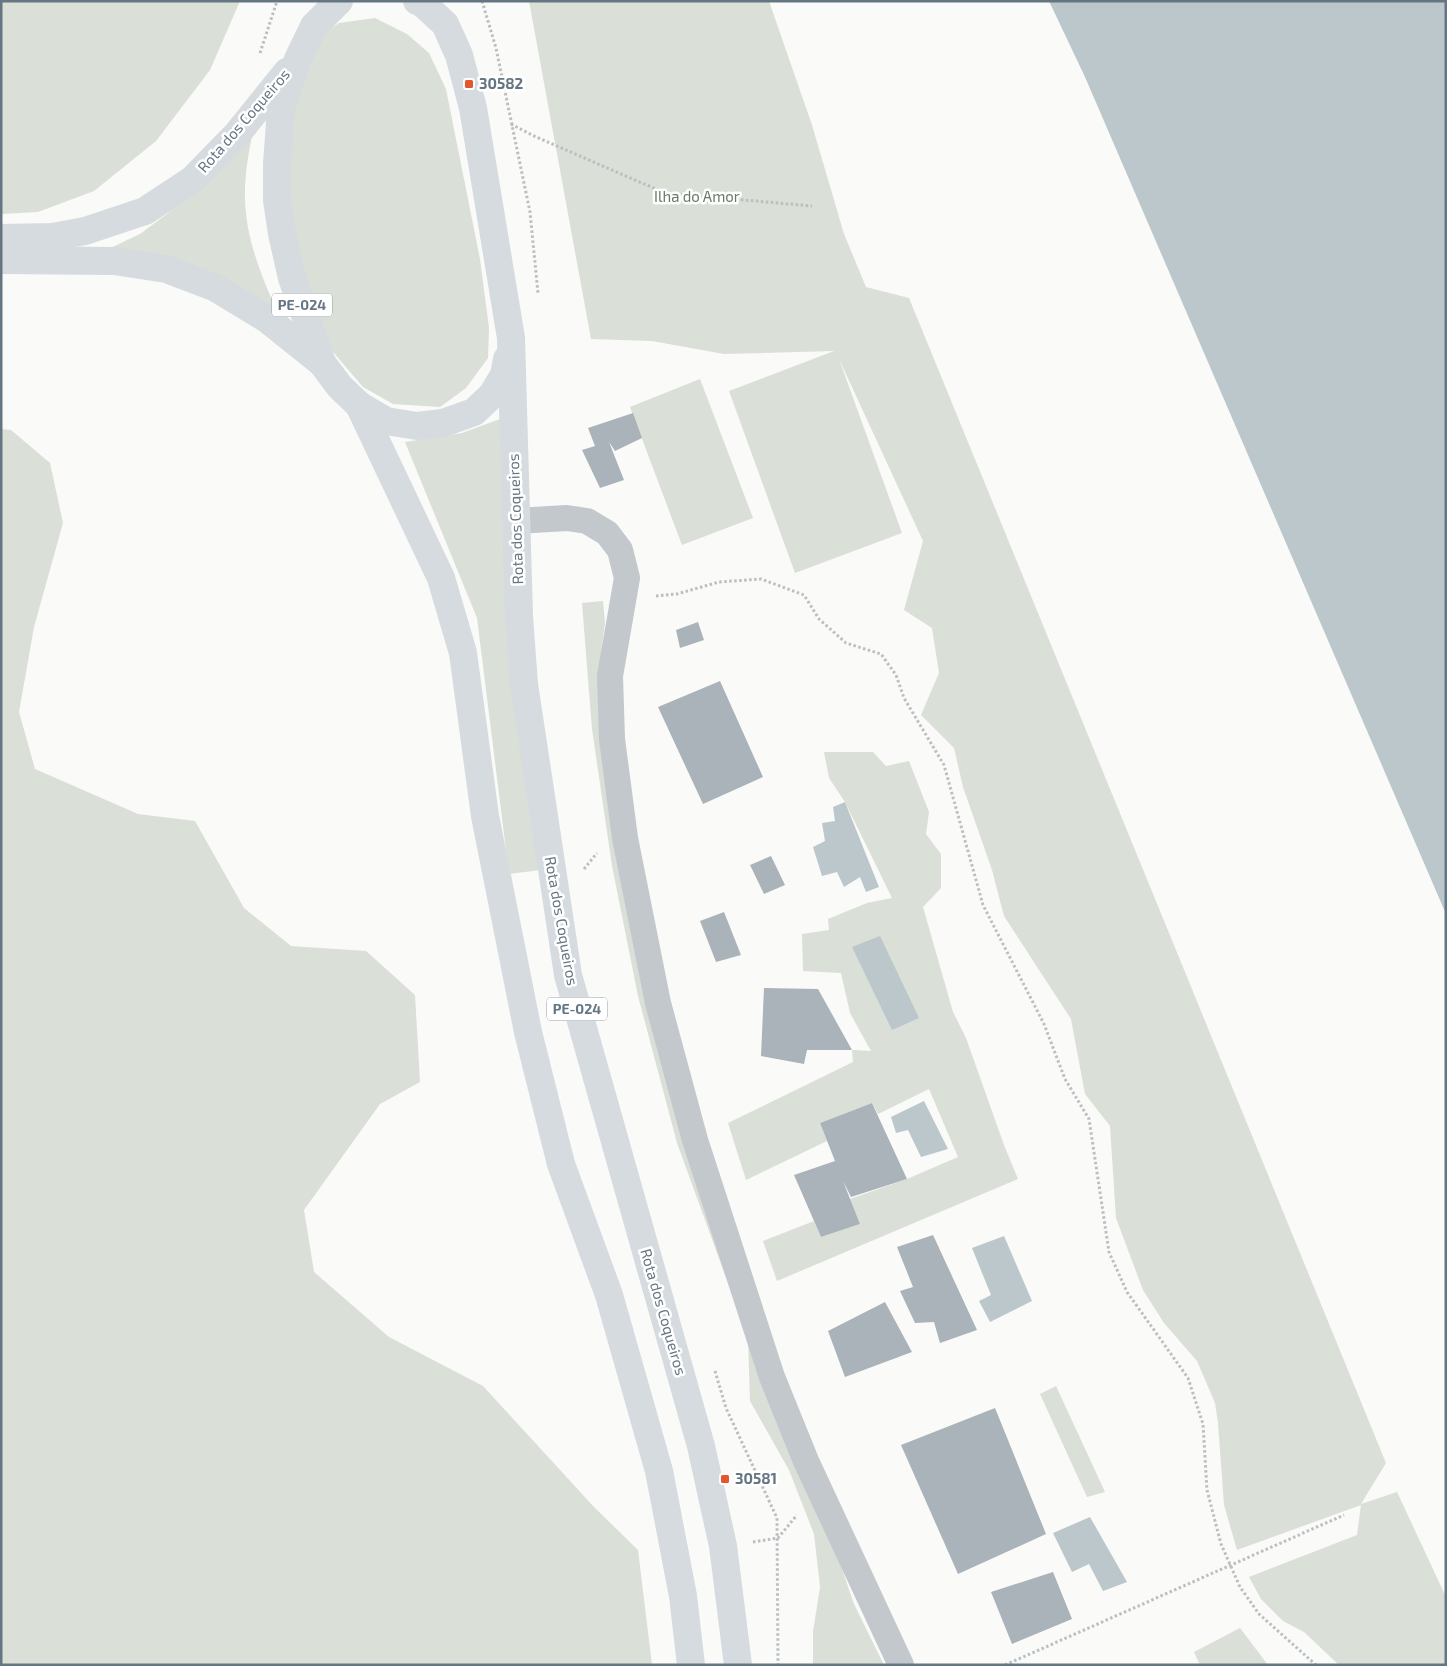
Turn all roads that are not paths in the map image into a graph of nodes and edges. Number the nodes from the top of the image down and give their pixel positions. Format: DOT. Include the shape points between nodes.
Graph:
graph roads {
  1 [pos="339,1"];
  2 [pos="417,1"];
  3 [pos="443,13"];
  4 [pos="315,14"];
  5 [pos="298,59"];
  6 [pos="1,238"];
  7 [pos="51,248"];
  8 [pos="1,260"];
  9 [pos="511,338"];
  10 [pos="322,363"];
  11 [pos="359,406"];
  12 [pos="516,521"];
  13 [pos="691,1665"];
  14 [pos="738,1665"];
  15 [pos="901,1665"];
  1 -- 4 [label="main road, Rota dos Coqueiros / PE-024"];
  2 -- 3 [label="main road, Rota dos Coqueiros / PE-024"];
  3 -- 9 [label="main road, Rota dos Coqueiros / PE-024" via="473,108"];
  4 -- 5 [label="main road, Rota dos Coqueiros / PE-024"];
  5 -- 7 [label="main road, Rota dos Coqueiros / PE-024" via="237,134 192,180 145,210 85,231"];
  5 -- 10 [label="main road, Rota dos Coqueiros / PE-024" via="281,108 277,200 292,278"];
  6 -- 7 [label="main road, PE-024"];
  7 -- 8 [label="main road, PE-024"];
  7 -- 10 [label="main road, Rota dos Coqueiros / PE-024" via="166,269 216,288 267,319"];
  9 -- 11 [label="main road, Rota dos Coqueiros / PE-024" via="504,375 492,395 474,412 443,423 417,426 386,421"];
  9 -- 12 [label="main road, Rota dos Coqueiros / PE-024"];
  10 -- 11 [label="main road, Rota dos Coqueiros / PE-024"];
  11 -- 13 [label="main road, Rota dos Coqueiros / PE-024" via="441,578 463,653 485,816 528,1032 562,1164 609,1295 659,1471"];
  12 -- 14 [label="main road, Rota dos Coqueiros / PE-024" via="518,616 524,684 568,975 701,1446 723,1546"];
  12 -- 15 [label="street" via="567,518 587,521 607,532 620,550 627,578 610,676 612,739 625,838 658,1003 695,1140 772,1377 814,1479"];
}
